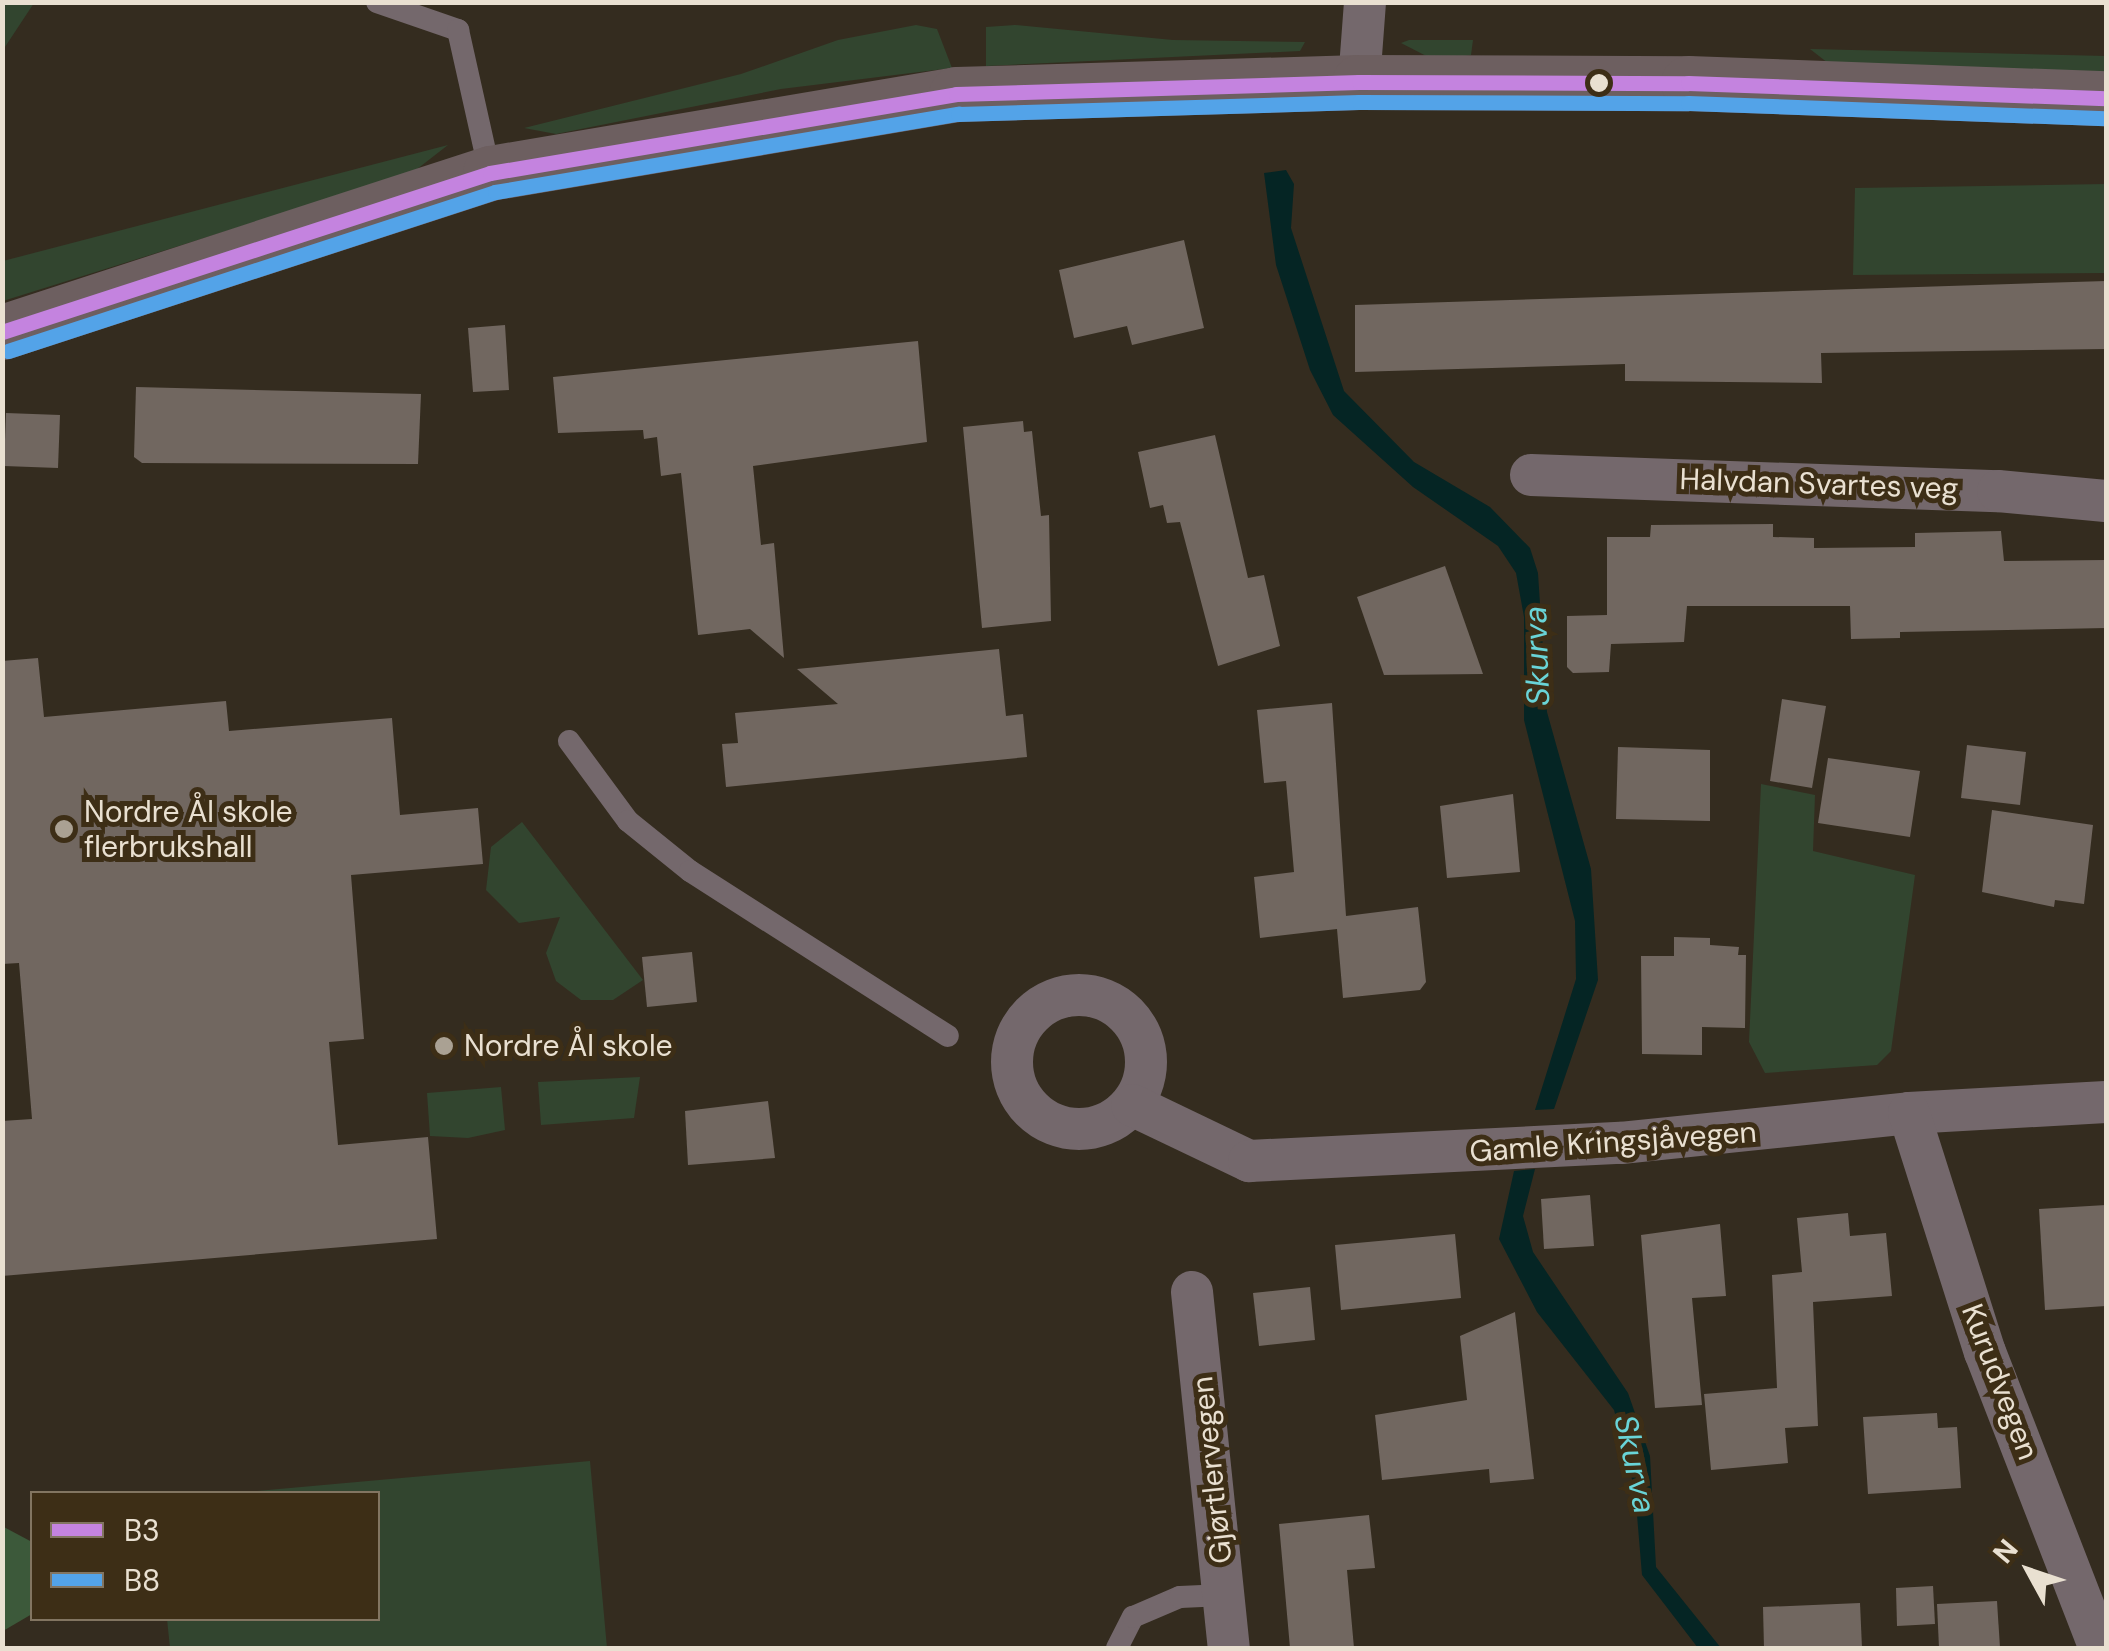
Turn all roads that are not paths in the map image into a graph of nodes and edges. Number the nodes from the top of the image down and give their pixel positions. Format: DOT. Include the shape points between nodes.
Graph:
graph roads {
  1 [pos="377,2"];
  2 [pos="1365,2"];
  3 [pos="1359,82"];
  4 [pos="2106,98"];
  5 [pos="490,172"];
  6 [pos="2,332"];
  7 [pos="1531,475"];
  8 [pos="2106,501"];
  9 [pos="569,741"];
  10 [pos="948,1036"];
  11 [pos="2106,1102"];
  12 [pos="1132,1105"];
  13 [pos="1909,1113"];
  14 [pos="1192,1292"];
  15 [pos="1224,1595"];
  16 [pos="1118,1648"];
  17 [pos="1229,1648"];
  18 [pos="2100,1648"];
  1 -- 5 [label="lane" via="458,30"];
  2 -- 3 [label="street"];
  3 -- 4 [label="street" via="1688,83"];
  3 -- 5 [label="street" via="956,94"];
  5 -- 6 [label="street"];
  7 -- 8 [label="street, Halvdan Svartes veg" via="1998,491"];
  9 -- 10 [label="lane" via="628,820 690,871"];
  11 -- 13 [label="street, Gamle Kringsjåvegen"];
  12 -- 13 [label="street, Gamle Kringsjåvegen" via="1249,1161 1621,1143"];
  13 -- 18 [label="street, Kurudvegen" via="1985,1352"];
  14 -- 15 [label="street, Gjørtlervegen"];
  15 -- 16 [label="lane" via="1180,1596 1133,1617"];
  15 -- 17 [label="street, Gjørtlervegen"];
}
